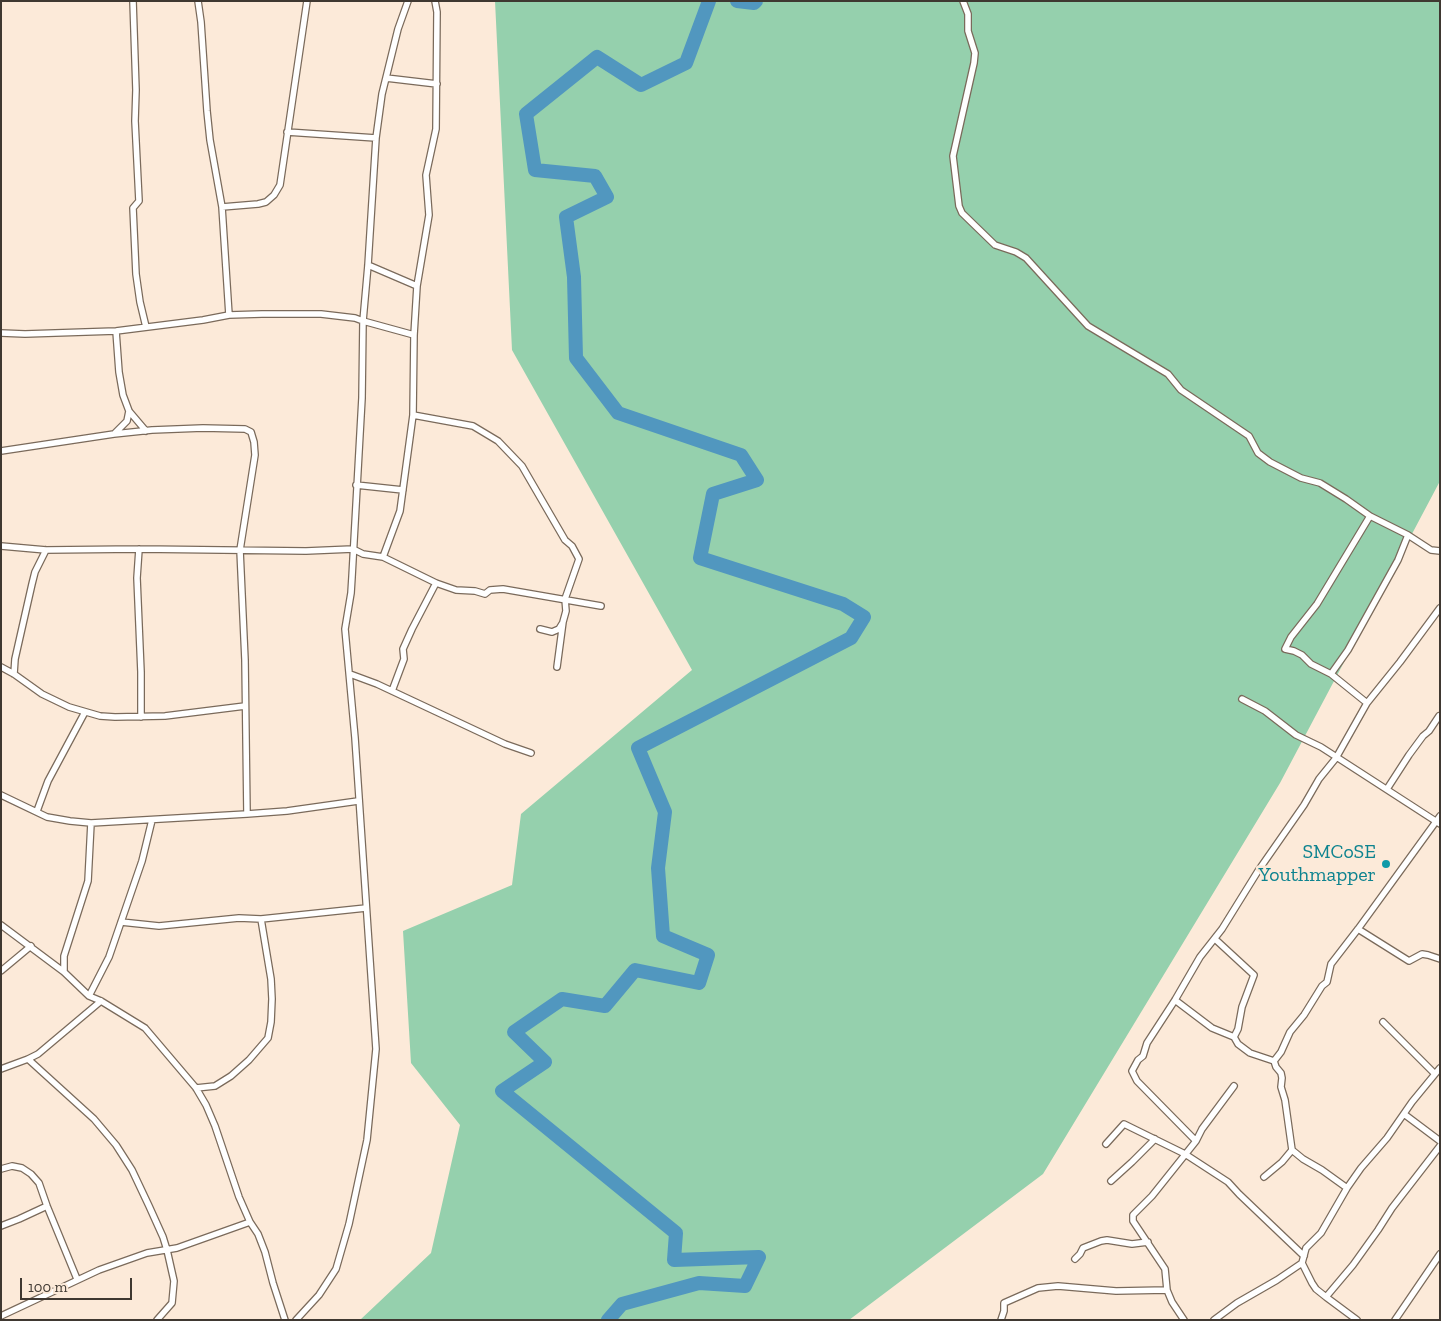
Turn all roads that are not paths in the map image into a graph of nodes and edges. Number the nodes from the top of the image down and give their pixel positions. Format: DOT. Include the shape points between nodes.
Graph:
graph roads {
  1 [pos="133,1"];
  2 [pos="198,1"];
  3 [pos="307,1"];
  4 [pos="408,1"];
  5 [pos="435,1"];
  6 [pos="963,1"];
  7 [pos="386,78"];
  8 [pos="437,84"];
  9 [pos="287,132"];
  10 [pos="376,138"];
  11 [pos="222,207"];
  12 [pos="368,265"];
  13 [pos="417,286"];
  14 [pos="229,315"];
  15 [pos="363,321"];
  16 [pos="146,328"];
  17 [pos="116,331"];
  18 [pos="1,333"];
  19 [pos="414,335"];
  20 [pos="129,411"];
  21 [pos="413,415"];
  22 [pos="146,431"];
  23 [pos="114,434"];
  24 [pos="1,451"];
  25 [pos="356,485"];
  26 [pos="403,490"];
  27 [pos="1370,516"];
  28 [pos="1408,535"];
  29 [pos="1,546"];
  30 [pos="139,549"];
  31 [pos="354,549"];
  32 [pos="46,550"];
  33 [pos="240,550"];
  34 [pos="1440,551"];
  35 [pos="383,557"];
  36 [pos="436,582"];
  37 [pos="565,599"];
  38 [pos="601,606"];
  39 [pos="1440,608"];
  40 [pos="563,622"];
  41 [pos="540,629"];
  42 [pos="1,667"];
  43 [pos="557,668"];
  44 [pos="14,674"];
  45 [pos="350,674"];
  46 [pos="1331,674"];
  47 [pos="392,691"];
  48 [pos="1242,699"];
  49 [pos="1367,703"];
  50 [pos="245,706"];
  51 [pos="85,712"];
  52 [pos="1439,716"];
  53 [pos="141,717"];
  54 [pos="531,753"];
  55 [pos="1336,758"];
  56 [pos="1388,790"];
  57 [pos="1,795"];
  58 [pos="358,801"];
  59 [pos="37,811"];
  60 [pos="247,814"];
  61 [pos="152,820"];
  62 [pos="1438,821"];
  63 [pos="91,823"];
  64 [pos="366,908"];
  65 [pos="261,919"];
  66 [pos="121,922"];
  67 [pos="1,925"];
  68 [pos="1358,929"];
  69 [pos="1215,939"];
  70 [pos="31,946"];
  71 [pos="1440,959"];
  72 [pos="1,971"];
  73 [pos="64,972"];
  74 [pos="89,996"];
  75 [pos="1175,1000"];
  76 [pos="101,1001"];
  77 [pos="1383,1022"];
  78 [pos="1234,1037"];
  79 [pos="28,1059"];
  80 [pos="1274,1061"];
  81 [pos="1440,1068"];
  82 [pos="1,1069"];
  83 [pos="1435,1074"];
  84 [pos="1234,1086"];
  85 [pos="196,1088"];
  86 [pos="1404,1114"];
  87 [pos="1155,1139"];
  88 [pos="1196,1141"];
  89 [pos="1440,1141"];
  90 [pos="1106,1144"];
  91 [pos="1440,1146"];
  92 [pos="1292,1150"];
  93 [pos="1185,1154"];
  94 [pos="1,1169"];
  95 [pos="1264,1177"];
  96 [pos="1110,1181"];
  97 [pos="1348,1188"];
  98 [pos="47,1206"];
  99 [pos="250,1222"];
  100 [pos="1,1226"];
  101 [pos="1148,1242"];
  102 [pos="167,1250"];
  103 [pos="1440,1254"];
  104 [pos="1075,1259"];
  105 [pos="1303,1259"];
  106 [pos="77,1279"];
  107 [pos="1167,1290"];
  108 [pos="1326,1297"];
  109 [pos="1,1316"];
  110 [pos="157,1320"];
  111 [pos="285,1320"];
  112 [pos="296,1320"];
  113 [pos="1001,1320"];
  114 [pos="1184,1320"];
  115 [pos="1214,1320"];
  116 [pos="1358,1320"];
  117 [pos="1395,1320"];
  1 -- 16 [label="street" via="140,201 134,208 136,274"];
  2 -- 11 [label="street" via="210,140"];
  3 -- 9 [label="street"];
  4 -- 7 [label="street"];
  5 -- 8 [label="street"];
  6 -- 27 [label="street" via="975,53 953,156 962,213 995,244 1026,258 1088,326 1168,374 1181,390 1249,436 1258,453 1270,462 1320,484"];
  7 -- 8 [label="street"];
  7 -- 10 [label="street"];
  8 -- 13 [label="street" via="436,129 426,175 429,215"];
  9 -- 10 [label="street"];
  9 -- 11 [label="street" via="282,181 270,199 258,204"];
  10 -- 12 [label="street"];
  11 -- 14 [label="street"];
  12 -- 13 [label="street"];
  12 -- 15 [label="street"];
  13 -- 19 [label="street"];
  14 -- 15 [label="street" via="321,314"];
  14 -- 16 [label="street"];
  15 -- 19 [label="street"];
  15 -- 25 [label="street"];
  16 -- 17 [label="street"];
  17 -- 18 [label="street"];
  17 -- 20 [label="street" via="119,372"];
  19 -- 21 [label="street"];
  20 -- 22 [label="street"];
  20 -- 23 [label="street" via="128,421"];
  21 -- 26 [label="street"];
  21 -- 37 [label="street" via="474,426 498,441 522,466 579,559"];
  22 -- 23 [label="street"];
  22 -- 33 [label="street" via="203,428 250,432 255,455"];
  23 -- 24 [label="street"];
  25 -- 26 [label="street"];
  25 -- 31 [label="street"];
  26 -- 35 [label="street" via="400,511"];
  27 -- 28 [label="street"];
  27 -- 46 [label="street" via="1317,604 1285,649 1302,655 1311,664"];
  28 -- 34 [label="street" via="1431,550"];
  28 -- 46 [label="street" via="1398,560"];
  29 -- 32 [label="street"];
  30 -- 32 [label="street"];
  30 -- 33 [label="street"];
  30 -- 53 [label="street"];
  31 -- 33 [label="street"];
  31 -- 35 [label="street"];
  31 -- 45 [label="street" via="345,629"];
  32 -- 44 [label="street" via="35,572"];
  33 -- 50 [label="street"];
  35 -- 36 [label="street"];
  36 -- 37 [label="street" via="456,590 485,594 490,590 503,589"];
  36 -- 47 [label="street" via="403,649 404,659"];
  37 -- 38 [label="street"];
  37 -- 40 [label="street"];
  39 -- 49 [label="street"];
  40 -- 41 [label="street" via="552,632"];
  40 -- 43 [label="street"];
  42 -- 44 [label="street"];
  44 -- 51 [label="street" via="42,694"];
  45 -- 47 [label="street"];
  45 -- 58 [label="street"];
  46 -- 49 [label="street"];
  47 -- 54 [label="street"];
  48 -- 55 [label="street"];
  49 -- 55 [label="street"];
  50 -- 53 [label="street"];
  50 -- 60 [label="street"];
  51 -- 53 [label="street" via="100,716"];
  51 -- 59 [label="street" via="48,781"];
  52 -- 56 [label="street" via="1409,754"];
  55 -- 56 [label="street"];
  55 -- 69 [label="street"];
  56 -- 62 [label="street"];
  57 -- 59 [label="street"];
  58 -- 60 [label="street"];
  58 -- 64 [label="street"];
  59 -- 63 [label="street" via="48,817"];
  60 -- 61 [label="street"];
  61 -- 63 [label="street"];
  61 -- 66 [label="street"];
  62 -- 68 [label="street"];
  63 -- 73 [label="street" via="88,881 64,956"];
  64 -- 65 [label="street"];
  64 -- 112 [label="street" via="376,1049 367,1140 353,1211 336,1269 319,1295"];
  65 -- 66 [label="street" via="231,918 159,926"];
  65 -- 85 [label="street" via="271,992 268,1038 231,1076 215,1086"];
  66 -- 74 [label="street" via="109,957"];
  67 -- 70 [label="street"];
  68 -- 71 [label="street" via="1410,961 1422,954"];
  68 -- 80 [label="street" via="1331,964 1327,982 1287,1037"];
  69 -- 75 [label="street" via="1200,957"];
  69 -- 78 [label="street" via="1254,975"];
  70 -- 72 [label="street"];
  70 -- 73 [label="street"];
  73 -- 74 [label="street"];
  74 -- 76 [label="street"];
  75 -- 78 [label="street" via="1212,1028"];
  75 -- 88 [label="street" via="1132,1071 1137,1081"];
  76 -- 79 [label="street"];
  76 -- 85 [label="street" via="145,1028"];
  77 -- 83 [label="street"];
  78 -- 80 [label="street" via="1250,1053"];
  79 -- 82 [label="street"];
  79 -- 102 [label="street" via="94,1119 116,1145 132,1170"];
  80 -- 92 [label="street" via="1281,1073"];
  81 -- 83 [label="street"];
  83 -- 86 [label="street"];
  84 -- 88 [label="street"];
  85 -- 99 [label="street" via="215,1126"];
  86 -- 89 [label="street"];
  86 -- 97 [label="street"];
  87 -- 90 [label="street" via="1124,1124"];
  87 -- 93 [label="street"];
  87 -- 96 [label="street"];
  88 -- 93 [label="street"];
  91 -- 108 [label="street"];
  92 -- 95 [label="street"];
  92 -- 97 [label="street"];
  93 -- 101 [label="street" via="1133,1216"];
  93 -- 105 [label="street" via="1228,1182"];
  94 -- 98 [label="street" via="12,1166 31,1174 39,1183"];
  97 -- 105 [label="street" via="1329,1222 1306,1248"];
  98 -- 100 [label="street"];
  98 -- 106 [label="street"];
  99 -- 102 [label="street"];
  99 -- 111 [label="street" via="266,1252"];
  101 -- 104 [label="street" via="1132,1244 1101,1240 1084,1248"];
  101 -- 107 [label="street" via="1165,1269"];
  102 -- 106 [label="street" via="147,1253"];
  102 -- 110 [label="street" via="174,1281 172,1303"];
  103 -- 117 [label="street"];
  105 -- 108 [label="street" via="1312,1283"];
  105 -- 115 [label="street" via="1278,1280"];
  106 -- 109 [label="street"];
  107 -- 113 [label="street" via="1038,1288 1004,1303"];
  107 -- 114 [label="street"];
  108 -- 116 [label="street"];
}
